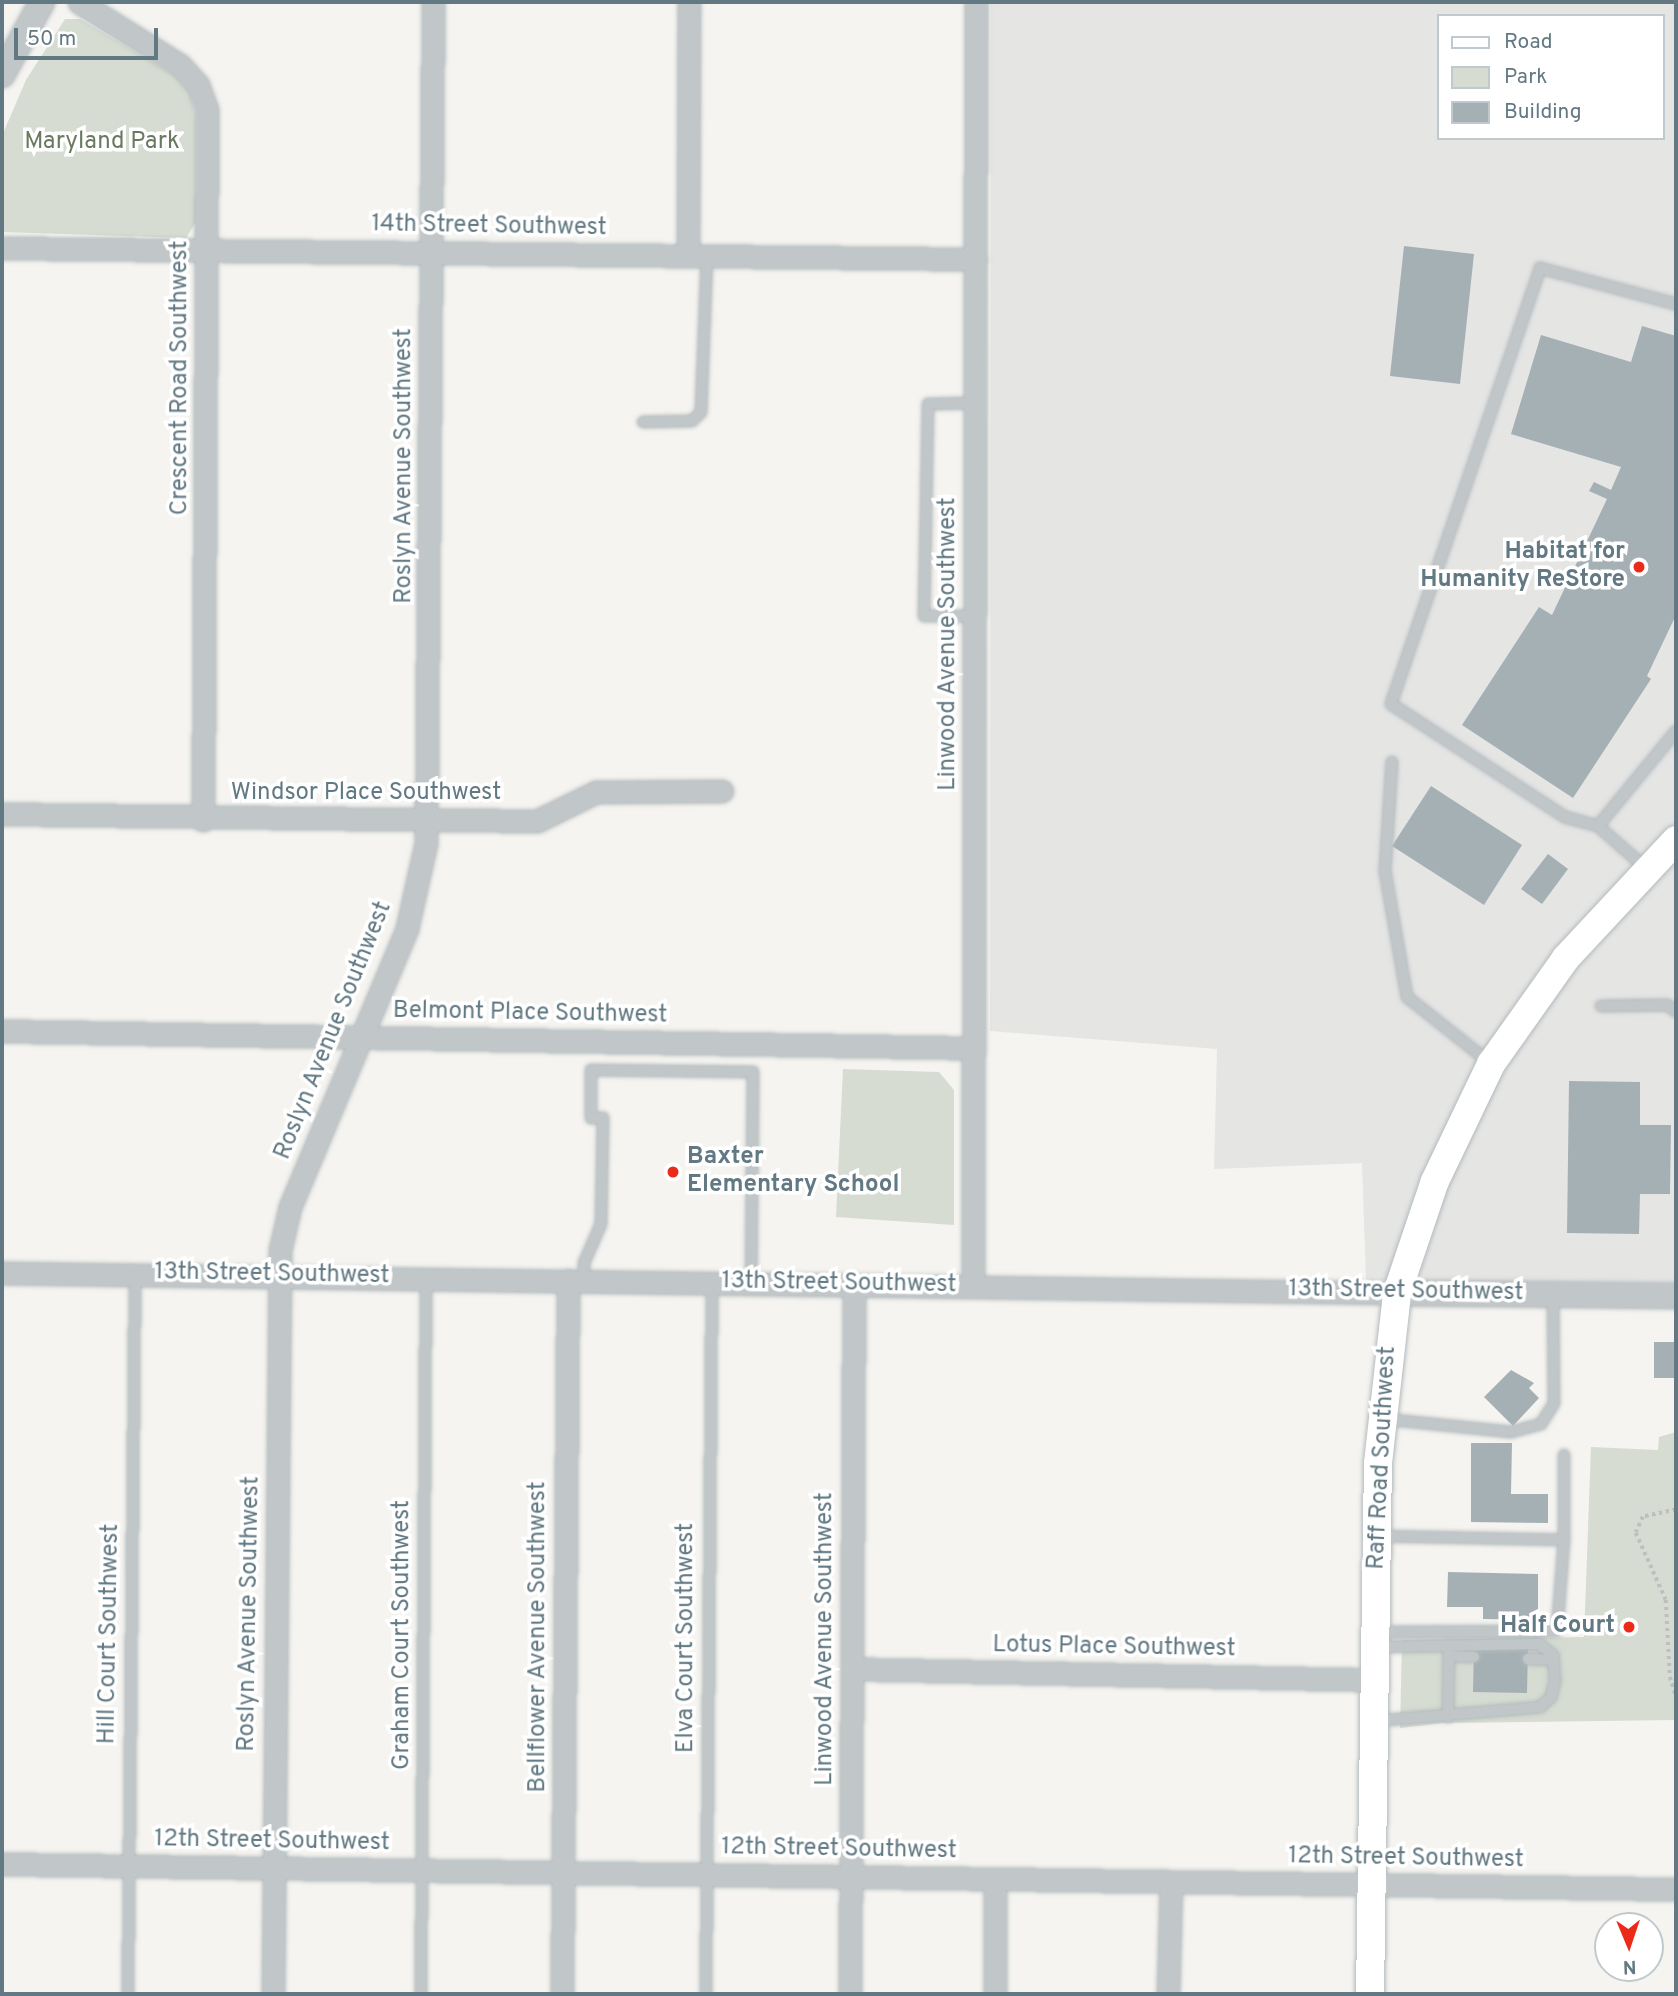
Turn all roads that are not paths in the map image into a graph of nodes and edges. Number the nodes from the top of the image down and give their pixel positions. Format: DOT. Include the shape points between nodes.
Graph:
graph roads {
  1 [pos="42,2"];
  2 [pos="79,2"];
  3 [pos="433,2"];
  4 [pos="689,2"];
  5 [pos="976,2"];
  6 [pos="2,75"];
  7 [pos="2,248"];
  8 [pos="208,249"];
  9 [pos="432,252"];
  10 [pos="698,256"];
  11 [pos="976,260"];
  12 [pos="1676,304"];
  13 [pos="975,403"];
  14 [pos="643,422"];
  15 [pos="975,616"];
  16 [pos="1676,731"];
  17 [pos="1392,762"];
  18 [pos="722,791"];
  19 [pos="2,814"];
  20 [pos="203,820"];
  21 [pos="427,822"];
  22 [pos="1598,826"];
  23 [pos="1676,840"];
  24 [pos="1648,870"];
  25 [pos="1601,1006"];
  26 [pos="1676,1011"];
  27 [pos="2,1031"];
  28 [pos="360,1037"];
  29 [pos="974,1048"];
  30 [pos="1492,1064"];
  31 [pos="2,1273"];
  32 [pos="135,1274"];
  33 [pos="279,1274"];
  34 [pos="426,1277"];
  35 [pos="576,1280"];
  36 [pos="712,1283"];
  37 [pos="751,1283"];
  38 [pos="854,1285"];
  39 [pos="974,1286"];
  40 [pos="1397,1293"];
  41 [pos="1553,1294"];
  42 [pos="1676,1296"];
  43 [pos="1380,1419"];
  44 [pos="1564,1455"];
  45 [pos="1377,1536"];
  46 [pos="1564,1540"];
  47 [pos="1375,1639"];
  48 [pos="1449,1651"];
  49 [pos="1474,1657"];
  50 [pos="1528,1659"];
  51 [pos="1553,1660"];
  52 [pos="852,1669"];
  53 [pos="1375,1680"];
  54 [pos="1448,1717"];
  55 [pos="1374,1721"];
  56 [pos="2,1864"];
  57 [pos="129,1866"];
  58 [pos="274,1868"];
  59 [pos="423,1870"];
  60 [pos="563,1873"];
  61 [pos="707,1875"];
  62 [pos="850,1877"];
  63 [pos="995,1880"];
  64 [pos="1171,1882"];
  65 [pos="1372,1885"];
  66 [pos="1676,1889"];
  67 [pos="128,1994"];
  68 [pos="273,1994"];
  69 [pos="421,1994"];
  70 [pos="562,1994"];
  71 [pos="706,1994"];
  72 [pos="849,1994"];
  73 [pos="995,1994"];
  74 [pos="1168,1994"];
  75 [pos="1370,1994"];
  1 -- 6 [label="street"];
  2 -- 8 [label="street, Crescent Road Southwest" via="180,65 198,85 209,135"];
  3 -- 9 [label="street, Roslyn Avenue Southwest"];
  4 -- 10 [label="street"];
  5 -- 11 [label="street, Linwood Avenue Southwest"];
  7 -- 8 [label="street, 14th Street Southwest"];
  8 -- 9 [label="street, 14th Street Southwest"];
  8 -- 20 [label="street, Crescent Road Southwest"];
  9 -- 10 [label="street, 14th Street Southwest"];
  9 -- 21 [label="street, Roslyn Avenue Southwest"];
  10 -- 11 [label="street, 14th Street Southwest"];
  10 -- 14 [label="lane" via="701,412 679,423"];
  11 -- 13 [label="street, Linwood Avenue Southwest"];
  12 -- 22 [label="lane" via="1540,268 1391,704 1565,817"];
  13 -- 15 [label="street, Linwood Avenue Southwest"];
  13 -- 15 [label="lane" via="928,404 924,616"];
  15 -- 29 [label="street, Linwood Avenue Southwest"];
  16 -- 22 [label="lane"];
  17 -- 30 [label="lane" via="1385,870 1407,997"];
  18 -- 21 [label="street, Windsor Place Southwest" via="596,792 537,821"];
  19 -- 20 [label="street, Windsor Place Southwest"];
  20 -- 21 [label="street, Windsor Place Southwest"];
  21 -- 28 [label="street, Roslyn Avenue Southwest" via="410,919"];
  22 -- 24 [label="lane"];
  23 -- 24 [label="main road, Raff Road Southwest"];
  24 -- 30 [label="main road, Raff Road Southwest" via="1559,967"];
  25 -- 26 [label="lane" via="1667,1005"];
  27 -- 28 [label="street, Belmont Place Southwest"];
  28 -- 29 [label="street, Belmont Place Southwest"];
  28 -- 33 [label="street, Roslyn Avenue Southwest" via="290,1207"];
  29 -- 39 [label="street, Linwood Avenue Southwest"];
  30 -- 40 [label="main road, Raff Road Southwest" via="1435,1181"];
  31 -- 32 [label="street, 13th Street Southwest"];
  32 -- 33 [label="street, 13th Street Southwest"];
  32 -- 57 [label="lane, Hill Court Southwest"];
  33 -- 34 [label="street, 13th Street Southwest"];
  33 -- 58 [label="street, Roslyn Avenue Southwest"];
  34 -- 35 [label="street, 13th Street Southwest"];
  34 -- 59 [label="lane, Graham Court Southwest"];
  35 -- 36 [label="street, 13th Street Southwest"];
  35 -- 37 [label="lane" via="601,1224 603,1118 591,1118 592,1070 754,1072"];
  35 -- 60 [label="street, Bellflower Avenue Southwest"];
  36 -- 37 [label="street, 13th Street Southwest"];
  36 -- 61 [label="lane, Elva Court Southwest"];
  37 -- 38 [label="street, 13th Street Southwest"];
  38 -- 39 [label="street, 13th Street Southwest"];
  38 -- 52 [label="street, Linwood Avenue Southwest"];
  39 -- 40 [label="street, 13th Street Southwest"];
  40 -- 41 [label="street, 13th Street Southwest"];
  40 -- 43 [label="main road, Raff Road Southwest"];
  41 -- 42 [label="street, 13th Street Southwest"];
  41 -- 43 [label="lane" via="1554,1403 1541,1424 1511,1432"];
  43 -- 45 [label="main road, Raff Road Southwest"];
  44 -- 46 [label="lane"];
  45 -- 46 [label="lane"];
  45 -- 47 [label="main road, Raff Road Southwest"];
  46 -- 47 [label="lane" via="1557,1631"];
  47 -- 48 [label="lane"];
  47 -- 53 [label="main road, Raff Road Southwest"];
  48 -- 49 [label="lane"];
  48 -- 51 [label="lane" via="1539,1644 1548,1646"];
  48 -- 54 [label="lane"];
  50 -- 51 [label="lane"];
  51 -- 54 [label="lane" via="1551,1697 1540,1707"];
  52 -- 53 [label="street, Lotus Place Southwest"];
  52 -- 62 [label="street, Linwood Avenue Southwest"];
  53 -- 55 [label="main road, Raff Road Southwest"];
  54 -- 55 [label="lane"];
  55 -- 65 [label="main road, Raff Road Southwest"];
  56 -- 57 [label="street, 12th Street Southwest"];
  57 -- 58 [label="street, 12th Street Southwest"];
  57 -- 67 [label="lane, Hill Court Southwest"];
  58 -- 59 [label="street, 12th Street Southwest"];
  58 -- 68 [label="street, Roslyn Avenue Southwest"];
  59 -- 60 [label="street, 12th Street Southwest"];
  59 -- 69 [label="lane, Graham Court Southwest"];
  60 -- 61 [label="street, 12th Street Southwest"];
  60 -- 70 [label="street, Bellflower Avenue Southwest"];
  61 -- 62 [label="street, 12th Street Southwest"];
  61 -- 71 [label="lane, Elva Court Southwest"];
  62 -- 63 [label="street, 12th Street Southwest"];
  62 -- 72 [label="street, Linwood Avenue Southwest"];
  63 -- 64 [label="street, 12th Street Southwest"];
  63 -- 73 [label="street"];
  64 -- 65 [label="street, 12th Street Southwest"];
  64 -- 74 [label="street"];
  65 -- 66 [label="street, 12th Street Southwest"];
  65 -- 75 [label="main road, Raff Road Southwest"];
}
